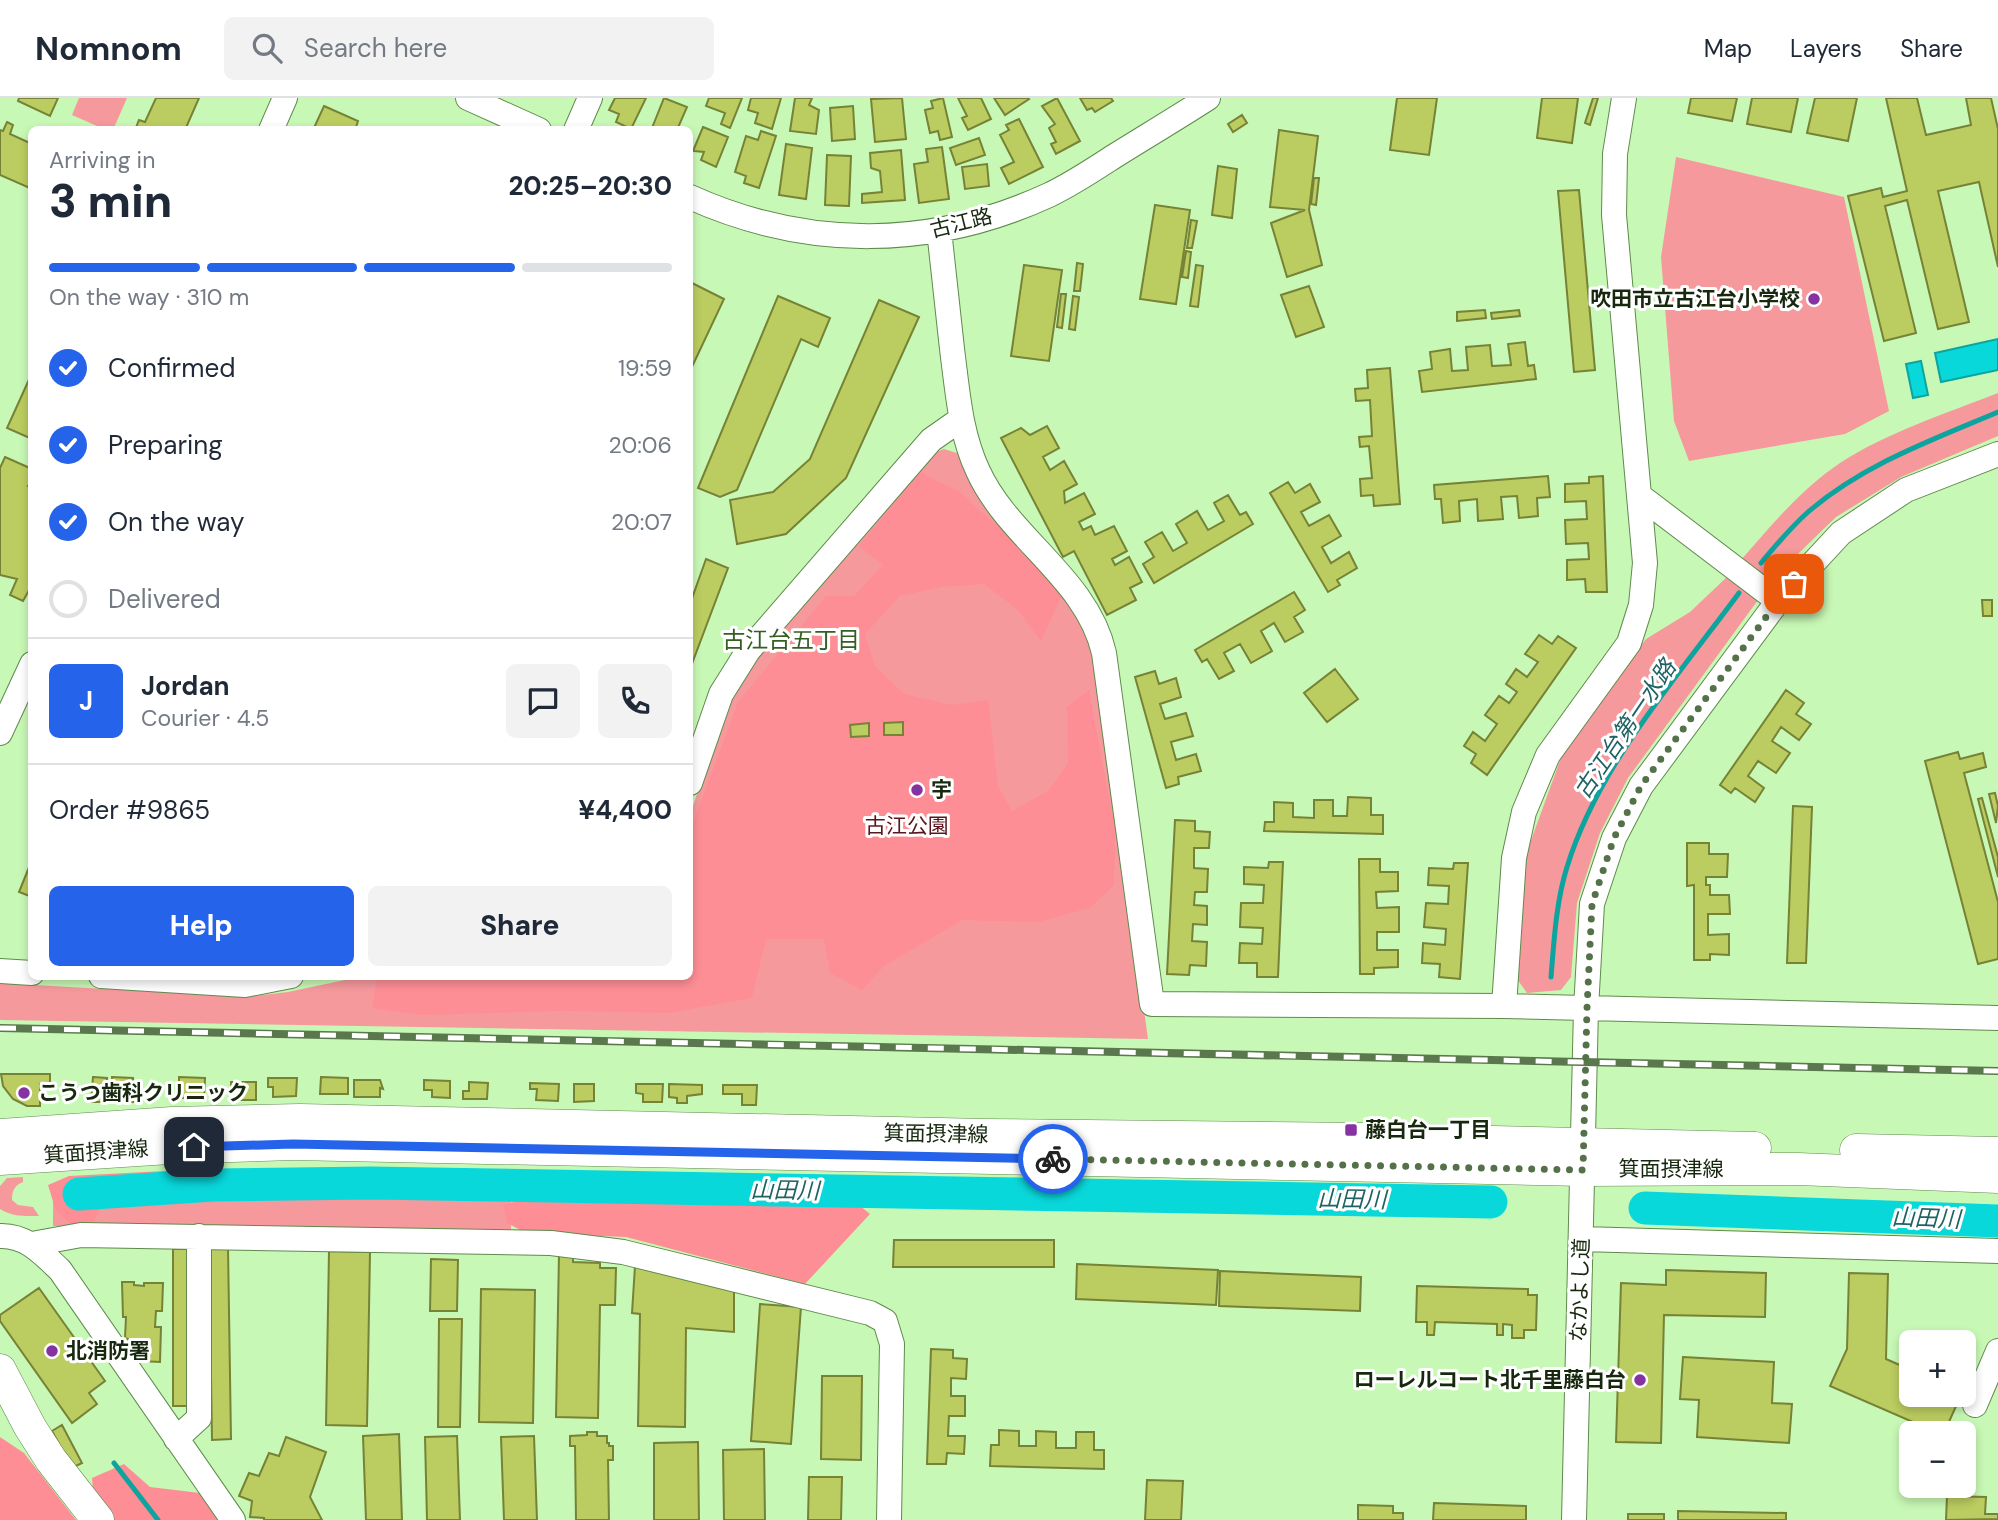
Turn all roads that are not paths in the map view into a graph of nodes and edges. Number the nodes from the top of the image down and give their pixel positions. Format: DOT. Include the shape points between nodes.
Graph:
graph roads {
  1 [pos="285,98"];
  2 [pos="468,98"];
  3 [pos="590,98"];
  4 [pos="1208,98"];
  5 [pos="1625,98"];
  6 [pos="273,126"];
  7 [pos="530,126"];
  8 [pos="578,126"];
  9 [pos="693,198"];
  10 [pos="939,230"];
  11 [pos="961,419"];
  12 [pos="1998,454"];
  13 [pos="1640,496"];
  14 [pos="1778,601"];
  15 [pos="28,673"];
  16 [pos="0,733"];
  17 [pos="693,774"];
  18 [pos="0,971"];
  19 [pos="28,973"];
  20 [pos="165,980"];
  21 [pos="271,980"];
  22 [pos="1504,1006"];
  23 [pos="1587,1008"];
  24 [pos="1998,1018"];
  25 [pos="0,1135"];
  26 [pos="1998,1153"];
  27 [pos="1583,1157"];
  28 [pos="0,1159"];
  29 [pos="1998,1177"];
  30 [pos="0,1236"];
  31 [pos="199,1236"];
  32 [pos="1582,1239"];
  33 [pos="32,1244"];
  34 [pos="1998,1251"];
  35 [pos="1998,1352"];
  36 [pos="0,1370"];
  37 [pos="1976,1403"];
  38 [pos="176,1438"];
  39 [pos="98,1520"];
  40 [pos="233,1520"];
  41 [pos="889,1520"];
  42 [pos="1574,1520"];
  1 -- 6 [label="street"];
  2 -- 7 [label="street"];
  3 -- 8 [label="street"];
  4 -- 10 [label="street, 古江路" via="1049,195 990,218"];
  5 -- 13 [label="street" via="1615,154 1614,215"];
  9 -- 10 [label="street, 古江路" via="743,219 809,233 864,238"];
  10 -- 11 [label="street"];
  11 -- 17 [label="street" via="932,440 748,650 720,694"];
  11 -- 22 [label="street" via="978,471 997,502 1076,593 1099,632 1152,1004"];
  12 -- 14 [label="street, なかよし道" via="1906,490 1841,533"];
  13 -- 14 [label="street"];
  13 -- 22 [label="street" via="1645,563 1642,605 1629,643 1548,755 1524,812 1514,858"];
  14 -- 23 [label="street, なかよし道" via="1641,786 1614,838 1592,904"];
  15 -- 16 [label="street"];
  18 -- 19 [label="street"];
  20 -- 21 [label="street" via="245,985"];
  22 -- 23 [label="street"];
  23 -- 24 [label="street"];
  23 -- 27 [label="street, なかよし道"];
  25 -- 27 [label="main road, 箕面摂津線" via="300,1120 1363,1139"];
  26 -- 27 [label="main road, 箕面摂津線"];
  27 -- 28 [label="main road, 箕面摂津線" via="293,1144"];
  27 -- 29 [label="main road, 箕面摂津線"];
  27 -- 32 [label="street, なかよし道"];
  30 -- 33 [label="street"];
  31 -- 33 [label="street" via="81,1235"];
  31 -- 38 [label="street" via="199,1418"];
  31 -- 41 [label="street" via="551,1243 624,1252 870,1313 885,1321 892,1343"];
  32 -- 34 [label="street"];
  32 -- 42 [label="street, なかよし道"];
  33 -- 38 [label="street" via="60,1270"];
  35 -- 37 [label="street"];
  36 -- 39 [label="main road" via="51,1461"];
  38 -- 40 [label="street"];
}
